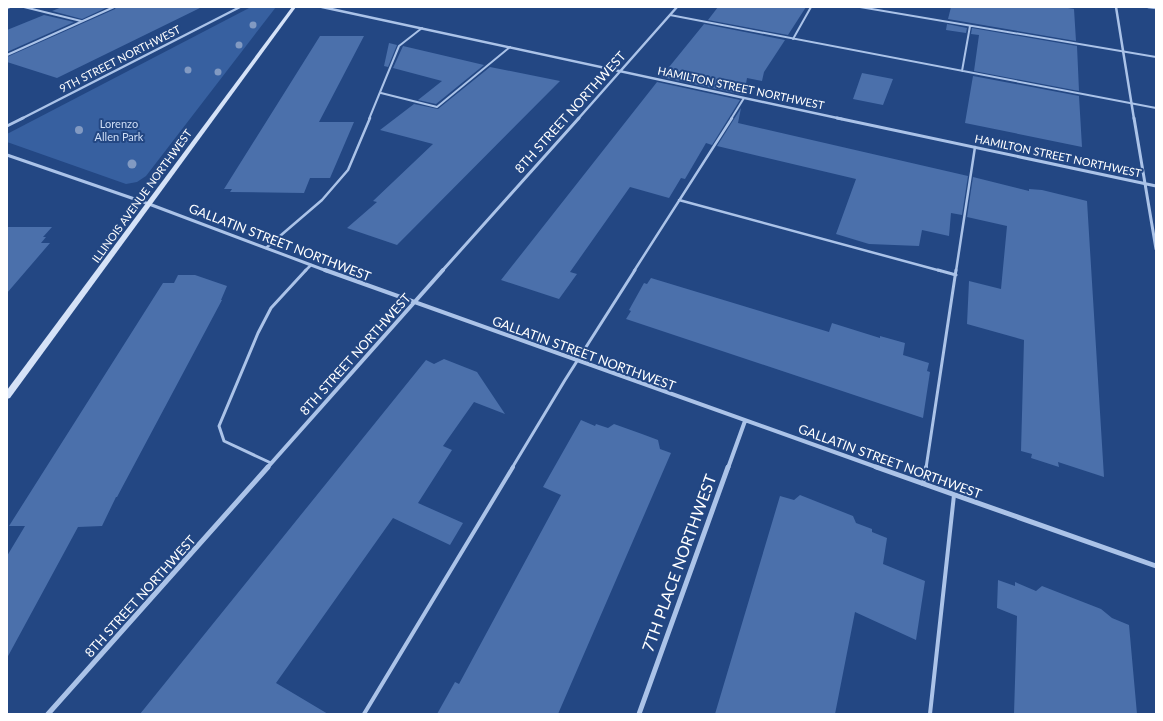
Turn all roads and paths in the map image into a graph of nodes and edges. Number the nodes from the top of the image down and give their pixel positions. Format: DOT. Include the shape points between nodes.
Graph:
graph roads {
  1 [pos="10,7"];
  2 [pos="24,7"];
  3 [pos="114,7"];
  4 [pos="240,7"];
  5 [pos="294,7"];
  6 [pos="322,7"];
  7 [pos="677,7"];
  8 [pos="811,7"];
  9 [pos="860,7"];
  10 [pos="1116,7"];
  11 [pos="1148,7"];
  12 [pos="7,8"];
  13 [pos="1156,8"];
  14 [pos="670,16"];
  15 [pos="81,22"];
  16 [pos="970,26"];
  17 [pos="422,28"];
  18 [pos="793,39"];
  19 [pos="510,47"];
  20 [pos="1123,51"];
  21 [pos="7,55"];
  22 [pos="1156,57"];
  23 [pos="620,71"];
  24 [pos="962,71"];
  25 [pos="381,92"];
  26 [pos="744,98"];
  27 [pos="1132,103"];
  28 [pos="1156,108"];
  29 [pos="7,126"];
  30 [pos="975,147"];
  31 [pos="7,155"];
  32 [pos="1145,184"];
  33 [pos="1156,186"];
  34 [pos="679,200"];
  35 [pos="149,204"];
  36 [pos="266,248"];
  37 [pos="1156,249"];
  38 [pos="311,265"];
  39 [pos="956,275"];
  40 [pos="414,303"];
  41 [pos="577,361"];
  42 [pos="7,396"];
  43 [pos="745,421"];
  44 [pos="271,463"];
  45 [pos="923,484"];
  46 [pos="954,495"];
  47 [pos="1156,566"];
  48 [pos="48,714"];
  49 [pos="364,714"];
  50 [pos="638,714"];
  51 [pos="930,714"];
  1 -- 12 [label="lane"];
  2 -- 15 [label="lane"];
  3 -- 15 [label="lane"];
  4 -- 29 [label="street, 9TH STREET NORTHWEST"];
  5 -- 35 [label="street, ILLINOIS AVENUE NORTHWEST"];
  6 -- 17 [label="street, HAMILTON STREET NORTHWEST"];
  7 -- 14 [label="street, 8TH STREET NORTHWEST"];
  8 -- 18 [label="lane"];
  9 -- 16 [label="lane"];
  10 -- 20 [label="street"];
  11 -- 13 [label="street"];
  14 -- 18 [label="lane"];
  14 -- 23 [label="street, 8TH STREET NORTHWEST"];
  15 -- 21 [label="lane"];
  16 -- 20 [label="lane"];
  16 -- 24 [label="lane"];
  17 -- 19 [label="street, HAMILTON STREET NORTHWEST"];
  17 -- 25 [label="lane" via="399,46"];
  18 -- 24 [label="lane"];
  19 -- 23 [label="street, HAMILTON STREET NORTHWEST"];
  19 -- 25 [label="lane" via="437,107"];
  20 -- 22 [label="lane"];
  20 -- 27 [label="street"];
  23 -- 26 [label="street, HAMILTON STREET NORTHWEST"];
  23 -- 40 [label="street, 8TH STREET NORTHWEST"];
  24 -- 27 [label="lane"];
  25 -- 36 [label="lane" via="348,170 322,200"];
  26 -- 30 [label="street, HAMILTON STREET NORTHWEST"];
  26 -- 34 [label="lane"];
  27 -- 28 [label="lane"];
  27 -- 32 [label="street"];
  30 -- 32 [label="street, HAMILTON STREET NORTHWEST"];
  30 -- 39 [label="lane"];
  31 -- 35 [label="street, GALLATIN STREET NORTHWEST"];
  32 -- 33 [label="street, HAMILTON STREET NORTHWEST"];
  32 -- 37 [label="street"];
  34 -- 39 [label="lane"];
  34 -- 41 [label="lane"];
  35 -- 36 [label="street, GALLATIN STREET NORTHWEST"];
  35 -- 42 [label="street, ILLINOIS AVENUE NORTHWEST"];
  36 -- 38 [label="street, GALLATIN STREET NORTHWEST"];
  38 -- 40 [label="street, GALLATIN STREET NORTHWEST"];
  38 -- 44 [label="lane" via="271,308 219,426 224,441"];
  39 -- 45 [label="lane"];
  40 -- 41 [label="street, GALLATIN STREET NORTHWEST"];
  40 -- 44 [label="street, 8TH STREET NORTHWEST"];
  41 -- 43 [label="street, GALLATIN STREET NORTHWEST"];
  41 -- 49 [label="lane"];
  43 -- 45 [label="street, GALLATIN STREET NORTHWEST"];
  43 -- 50 [label="street, 7TH PLACE NORTHWEST"];
  44 -- 48 [label="street, 8TH STREET NORTHWEST"];
  45 -- 46 [label="street, GALLATIN STREET NORTHWEST"];
  46 -- 47 [label="street, GALLATIN STREET NORTHWEST"];
  46 -- 51 [label="lane"];
}
